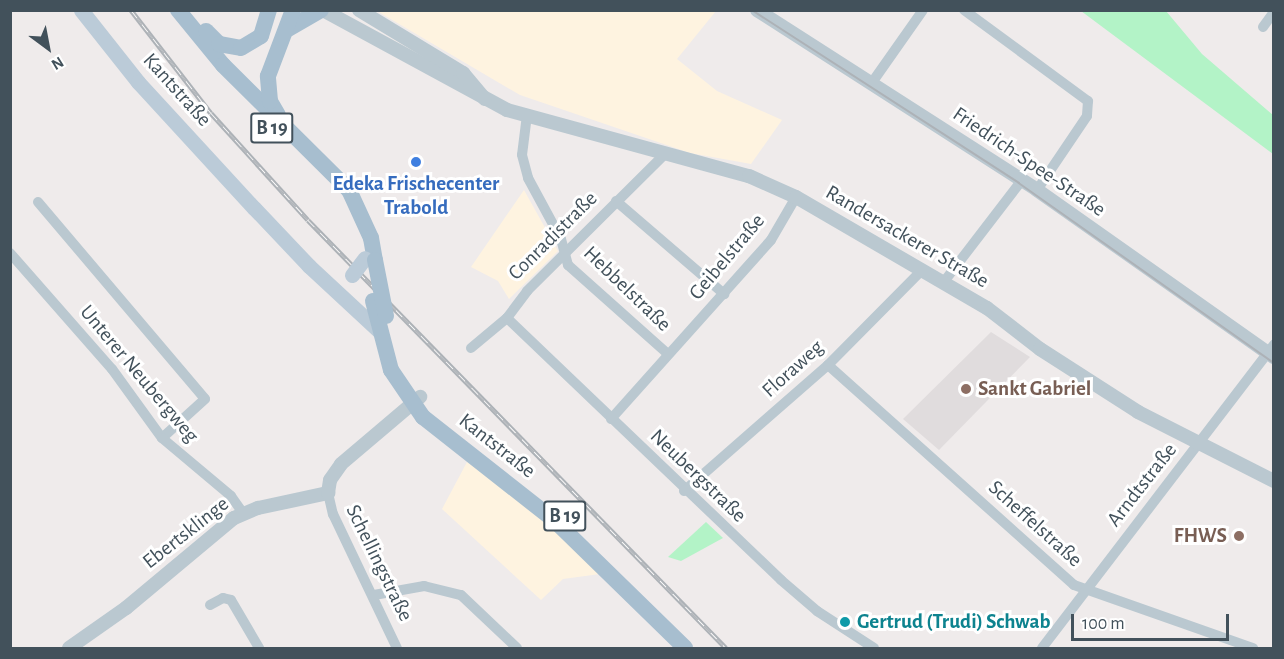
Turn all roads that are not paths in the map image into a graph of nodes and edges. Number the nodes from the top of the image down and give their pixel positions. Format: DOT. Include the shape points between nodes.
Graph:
graph roads {
  1 [pos="81,10"];
  2 [pos="166,10"];
  3 [pos="178,10"];
  4 [pos="189,10"];
  5 [pos="269,10"];
  6 [pos="293,10"];
  7 [pos="322,10"];
  8 [pos="359,10"];
  9 [pos="757,10"];
  10 [pos="923,10"];
  11 [pos="964,10"];
  12 [pos="1273,11"];
  13 [pos="1263,27"];
  14 [pos="288,29"];
  15 [pos="871,84"];
  16 [pos="486,101"];
  17 [pos="527,115"];
  18 [pos="283,124"];
  19 [pos="666,153"];
  20 [pos="1022,180"];
  21 [pos="1037,190"];
  22 [pos="796,197"];
  23 [pos="616,201"];
  24 [pos="38,202"];
  25 [pos="564,252"];
  26 [pos="10,253"];
  27 [pos="368,257"];
  28 [pos="921,271"];
  29 [pos="318,274"];
  30 [pos="943,283"];
  31 [pos="724,294"];
  32 [pos="507,318"];
  33 [pos="383,323"];
  34 [pos="471,348"];
  35 [pos="1272,352"];
  36 [pos="668,354"];
  37 [pos="828,365"];
  38 [pos="416,400"];
  39 [pos="611,419"];
  40 [pos="162,438"];
  41 [pos="1198,444"];
  42 [pos="1274,481"];
  43 [pos="684,491"];
  44 [pos="328,493"];
  45 [pos="243,513"];
  46 [pos="1089,591"];
  47 [pos="374,595"];
  48 [pos="210,605"];
  49 [pos="77,646"];
  50 [pos="259,648"];
  51 [pos="397,648"];
  52 [pos="517,648"];
  53 [pos="685,648"];
  54 [pos="698,648"];
  55 [pos="874,648"];
  56 [pos="1042,648"];
  57 [pos="1253,648"];
  1 -- 29 [label="main road, Kantstraße" via="138,82"];
  2 -- 27 [label="main road, B 19" via="227,83 321,172 352,215"];
  3 -- 18 [label="main road, B 19" via="224,65"];
  4 -- 5 [label="main road" via="219,44 236,48 261,36"];
  6 -- 14 [label="main road"];
  7 -- 14 [label="main road"];
  7 -- 16 [label="street, Randersackerer Straße"];
  8 -- 16 [label="street" via="463,73"];
  9 -- 15 [label="street, Friedrich-Spee-Straße"];
  10 -- 15 [label="street"];
  11 -- 21 [label="street" via="1088,101 1087,116"];
  12 -- 13 [label="street"];
  14 -- 18 [label="main road" via="276,47 268,76 270,101"];
  15 -- 20 [label="street, Friedrich-Spee-Straße"];
  16 -- 17 [label="street, Randersackerer Straße"];
  17 -- 19 [label="street, Randersackerer Straße"];
  17 -- 25 [label="street, Hebbelstraße" via="522,155 528,178"];
  18 -- 27 [label="main road, B 19" via="349,190 371,238"];
  19 -- 22 [label="street, Randersackerer Straße" via="749,176"];
  19 -- 23 [label="street, Conradistraße"];
  20 -- 21 [label="street, Friedrich-Spee-Straße"];
  20 -- 30 [label="street"];
  21 -- 35 [label="street, Friedrich-Spee-Straße"];
  22 -- 28 [label="street, Randersackerer Straße"];
  22 -- 31 [label="street, Geibelstraße" via="771,240"];
  23 -- 25 [label="street, Conradistraße"];
  23 -- 31 [label="street"];
  24 -- 40 [label="street" via="205,399"];
  25 -- 32 [label="street, Conradistraße" via="513,305"];
  25 -- 36 [label="street, Hebbelstraße" via="568,265"];
  26 -- 40 [label="street, Unterer Neubergweg" via="112,369"];
  27 -- 29 [label="main road, bridge" via="352,275 333,279"];
  27 -- 33 [label="main road, B 19, bridge"];
  27 -- 33 [label="main road, B 19" via="373,301"];
  28 -- 30 [label="street, Randersackerer Straße"];
  28 -- 37 [label="street, Floraweg"];
  29 -- 33 [label="main road, Kantstraße"];
  30 -- 41 [label="street, Randersackerer Straße" via="1002,318 1078,374"];
  31 -- 36 [label="street, Geibelstraße"];
  32 -- 34 [label="street, Conradistraße"];
  32 -- 39 [label="street, Neubergstraße"];
  33 -- 38 [label="main road, B 19"];
  35 -- 41 [label="street, Arndtstraße"];
  36 -- 39 [label="street, Geibelstraße"];
  37 -- 43 [label="street, Floraweg"];
  37 -- 46 [label="street, Scheffelstraße" via="1074,585"];
  38 -- 44 [label="street" via="341,464 330,480"];
  38 -- 53 [label="main road, Kantstraße / B 19" via="435,426 554,520"];
  38 -- 54 [label="main road, B 19" via="576,526"];
  39 -- 43 [label="street, Neubergstraße"];
  40 -- 45 [label="street, Unterer Neubergweg" via="231,496"];
  41 -- 42 [label="street, Randersackerer Straße"];
  41 -- 46 [label="street, Arndtstraße" via="1155,496"];
  43 -- 55 [label="street, Neubergstraße" via="817,611"];
  44 -- 45 [label="street, Ebertsklinge"];
  44 -- 47 [label="street, Schellingstraße" via="333,514"];
  45 -- 49 [label="street, Ebertsklinge"];
  46 -- 56 [label="street, Arndtstraße"];
  46 -- 57 [label="street, Scheffelstraße"];
  47 -- 51 [label="street, Schellingstraße"];
  47 -- 52 [label="street" via="424,586 461,594"];
  48 -- 50 [label="street" via="223,598 231,600"];
}
